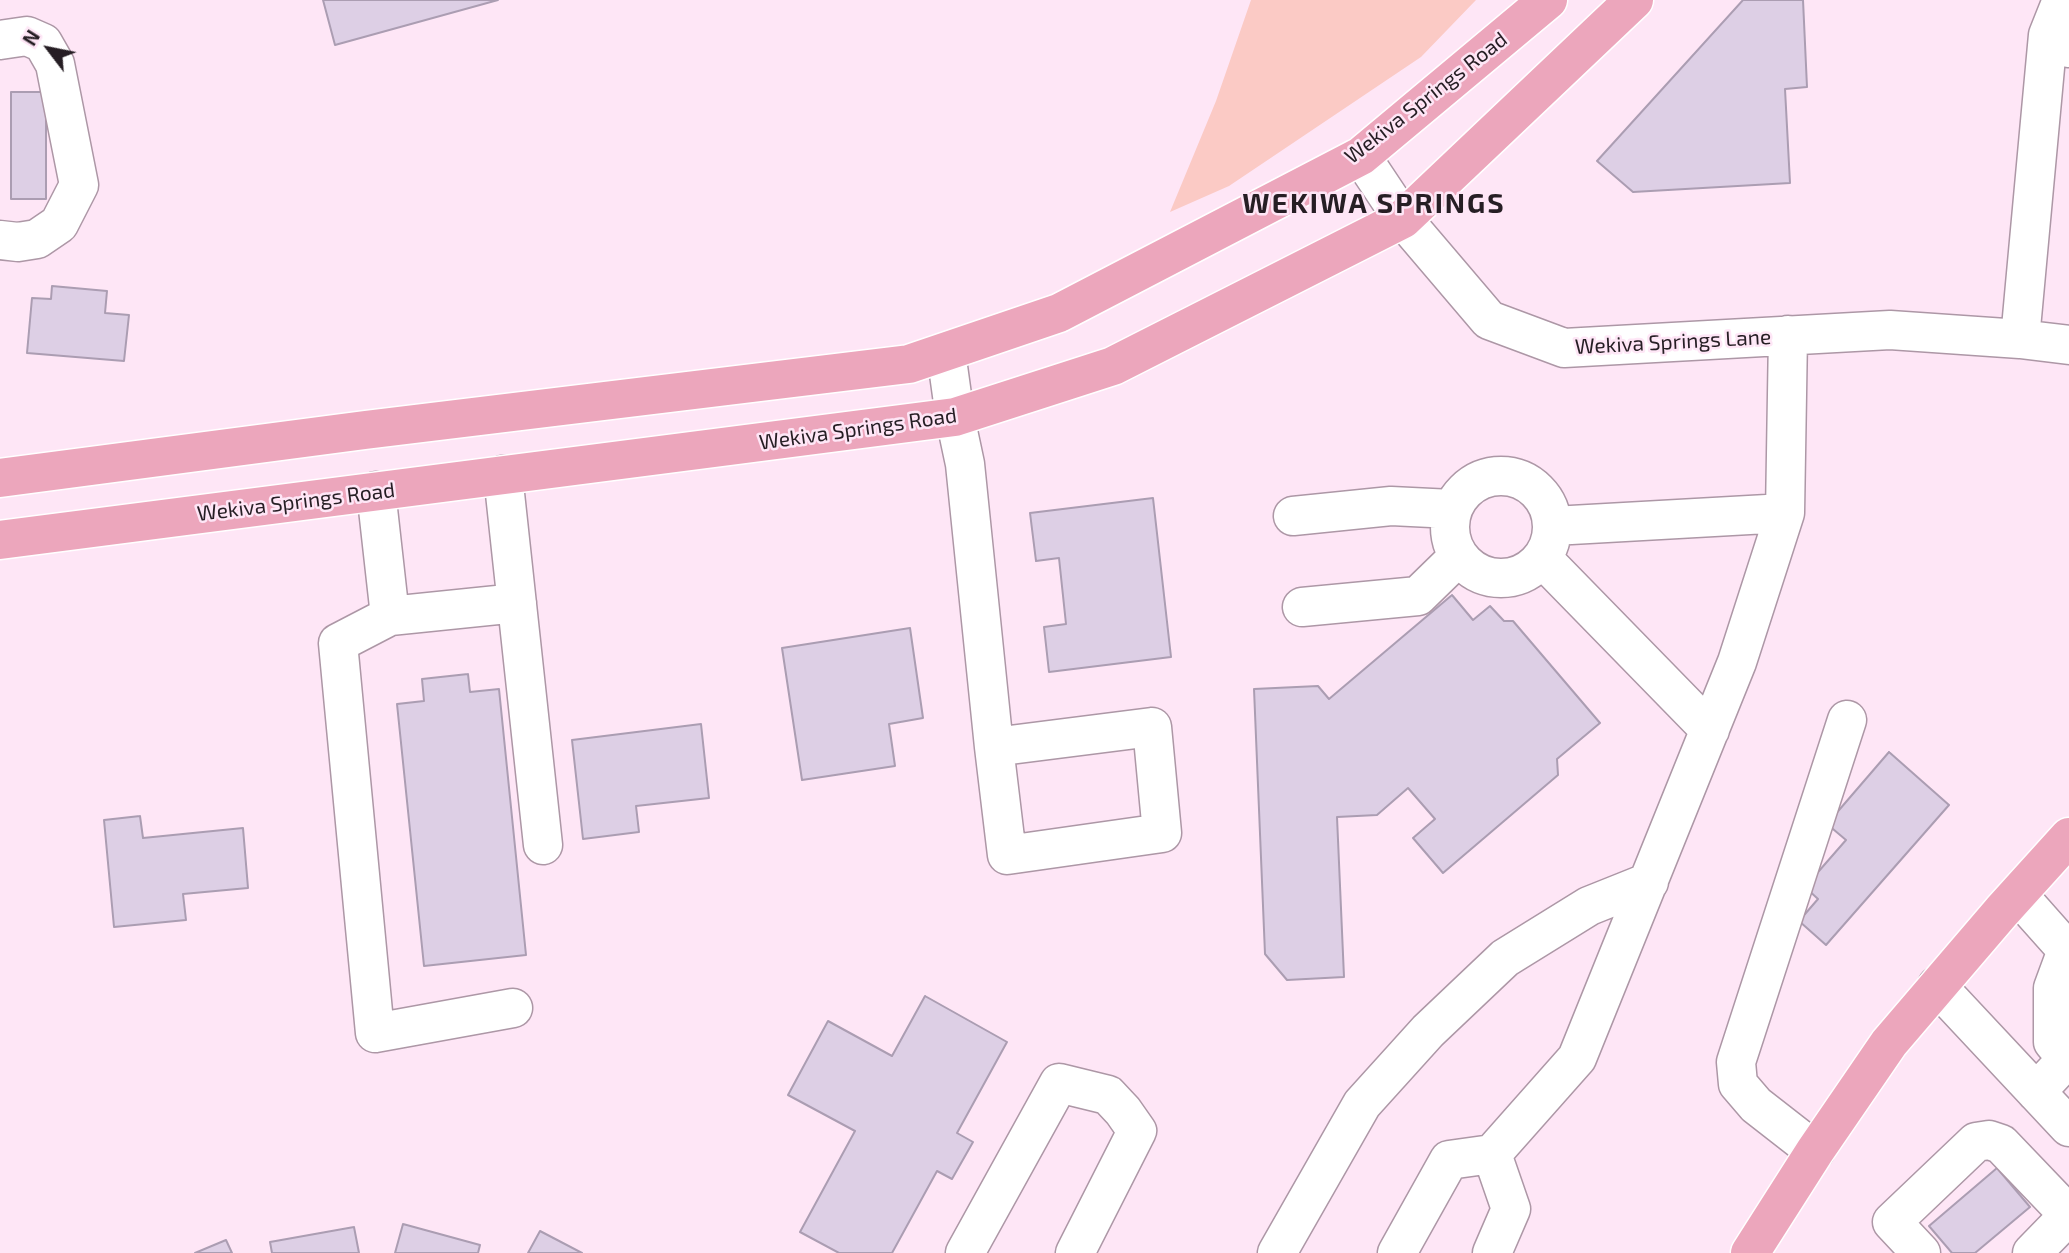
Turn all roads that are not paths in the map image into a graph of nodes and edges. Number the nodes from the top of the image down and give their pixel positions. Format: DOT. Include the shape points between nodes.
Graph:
graph roads {
  1 [pos="1548,0"];
  2 [pos="1634,0"];
  3 [pos="2062,0"];
  4 [pos="0,40"];
  5 [pos="2058,41"];
  6 [pos="1361,156"];
  7 [pos="1403,219"];
  8 [pos="0,240"];
  9 [pos="1787,335"];
  10 [pos="2020,339"];
  11 [pos="2069,345"];
  12 [pos="946,352"];
  13 [pos="955,417"];
  14 [pos="503,475"];
  15 [pos="0,478"];
  16 [pos="376,491"];
  17 [pos="1452,509"];
  18 [pos="1786,513"];
  19 [pos="1293,516"];
  20 [pos="0,540"];
  21 [pos="1547,542"];
  22 [pos="1458,558"];
  23 [pos="517,603"];
  24 [pos="1302,607"];
  25 [pos="390,616"];
  26 [pos="1847,720"];
  27 [pos="1710,730"];
  28 [pos="994,747"];
  29 [pos="2069,838"];
  30 [pos="543,845"];
  31 [pos="1649,882"];
  32 [pos="2018,895"];
  33 [pos="1937,986"];
  34 [pos="513,1008"];
  35 [pos="2036,1092"];
  36 [pos="2069,1127"];
  37 [pos="1815,1151"];
  38 [pos="1492,1154"];
  39 [pos="965,1253"];
  40 [pos="1075,1253"];
  41 [pos="1277,1253"];
  42 [pos="1398,1253"];
  43 [pos="1492,1253"];
  44 [pos="1750,1253"];
  45 [pos="1921,1253"];
  46 [pos="2032,1253"];
  1 -- 6 [label="main road, Wekiva Springs Road"];
  2 -- 7 [label="main road, Wekiva Springs Road"];
  3 -- 5 [label="street"];
  4 -- 8 [label="street" via="27,36 43,43 55,64 79,185 59,224 37,239"];
  5 -- 10 [label="street"];
  6 -- 7 [label="street, Wekiva Springs Lane"];
  6 -- 12 [label="main road, Wekiva Springs Road" via="1059,313"];
  7 -- 9 [label="street, Wekiva Springs Lane" via="1489,320 1564,348"];
  7 -- 13 [label="main road, Wekiva Springs Road" via="1113,366"];
  9 -- 10 [label="street, Wekiva Springs Lane" via="1890,330"];
  9 -- 18 [label="street"];
  10 -- 11 [label="street, Wekiva Springs Lane"];
  12 -- 13 [label="street"];
  12 -- 15 [label="main road, Wekiva Springs Road" via="909,364"];
  13 -- 14 [label="main road, Wekiva Springs Road"];
  13 -- 28 [label="street" via="965,464"];
  14 -- 16 [label="main road, Wekiva Springs Road"];
  14 -- 23 [label="street"];
  16 -- 20 [label="main road, Wekiva Springs Road"];
  16 -- 25 [label="street"];
  17 -- 19 [label="street" via="1391,506"];
  17 -- 21 [label="street" via="1475,482 1510,476 1527,482 1550,509"];
  17 -- 22 [label="street" via="1449,527"];
  18 -- 21 [label="street"];
  18 -- 27 [label="street" via="1738,662"];
  21 -- 22 [label="street" via="1530,570 1516,577 1484,576"];
  21 -- 27 [label="street"];
  22 -- 24 [label="street" via="1418,596"];
  23 -- 25 [label="street"];
  23 -- 30 [label="street"];
  25 -- 34 [label="street" via="338,643 375,1033"];
  26 -- 37 [label="street" via="1736,1062 1738,1084 1756,1105"];
  27 -- 31 [label="street"];
  28 -- 28 [label="street" via="1007,855 1162,833 1152,727"];
  29 -- 32 [label="main road"];
  31 -- 38 [label="street" via="1577,1058"];
  31 -- 41 [label="street" via="1589,906 1505,958 1428,1031 1362,1104"];
  32 -- 33 [label="main road"];
  32 -- 35 [label="street" via="2067,950 2053,988 2053,1042 2067,1059"];
  33 -- 35 [label="street"];
  33 -- 37 [label="main road" via="1889,1043"];
  35 -- 36 [label="street"];
  37 -- 44 [label="main road"];
  38 -- 42 [label="street" via="1449,1160"];
  38 -- 43 [label="street" via="1511,1209"];
  39 -- 40 [label="street" via="1059,1083 1108,1095 1137,1131"];
  45 -- 46 [label="street" via="1892,1222 1976,1142 1989,1140 2001,1144 2069,1215"];
}
